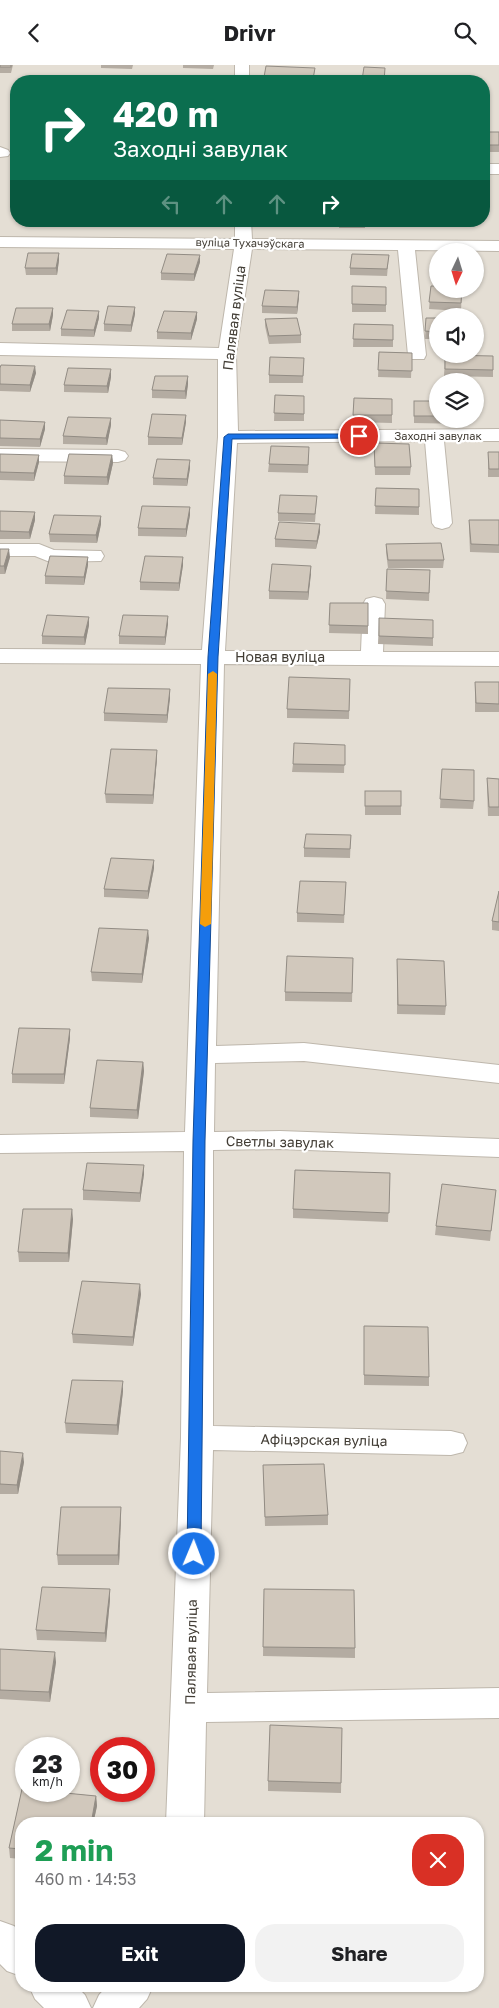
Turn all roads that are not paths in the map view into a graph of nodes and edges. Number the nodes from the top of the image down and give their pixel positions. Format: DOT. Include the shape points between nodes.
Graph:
graph roads {
  1 [pos="243,227"];
  2 [pos="0,242"];
  3 [pos="244,243"];
  4 [pos="406,246"];
  5 [pos="499,246"];
  6 [pos="0,349"];
  7 [pos="227,354"];
  8 [pos="416,355"];
  9 [pos="499,435"];
  10 [pos="434,436"];
  11 [pos="228,437"];
  12 [pos="0,455"];
  13 [pos="118,456"];
  14 [pos="442,523"];
  15 [pos="0,550"];
  16 [pos="93,556"];
  17 [pos="374,604"];
  18 [pos="0,656"];
  19 [pos="213,657"];
  20 [pos="372,657"];
  21 [pos="499,659"];
  22 [pos="202,1055"];
  23 [pos="499,1074"];
  24 [pos="199,1141"];
  25 [pos="0,1144"];
  26 [pos="499,1148"];
  27 [pos="197,1438"];
  28 [pos="451,1443"];
  29 [pos="499,1703"];
  30 [pos="190,1708"];
  31 [pos="185,1817"];
  32 [pos="0,1938"];
  33 [pos="15,1953"];
  34 [pos="55,1992"];
  35 [pos="71,2008"];
  1 -- 3 [label="street, Палявая вуліца"];
  2 -- 3 [label="street, вуліца Тухачэўскага"];
  3 -- 4 [label="street, вуліца Тухачэўскага"];
  3 -- 7 [label="street, Палявая вуліца"];
  4 -- 5 [label="street, вуліца Тухачэўскага"];
  4 -- 8 [label="street"];
  6 -- 7 [label="street"];
  7 -- 11 [label="street, Палявая вуліца"];
  9 -- 10 [label="street, Заходні завулак"];
  10 -- 11 [label="street, Заходні завулак"];
  10 -- 14 [label="street"];
  11 -- 19 [label="street, Палявая вуліца"];
  12 -- 13 [label="street"];
  15 -- 16 [label="street" via="39,550 50,555"];
  17 -- 20 [label="street"];
  18 -- 19 [label="street, Новая вуліца"];
  19 -- 20 [label="street, Новая вуліца"];
  19 -- 22 [label="street, Палявая вуліца"];
  20 -- 21 [label="street, Новая вуліца"];
  22 -- 23 [label="street" via="304,1053"];
  22 -- 24 [label="street, Палявая вуліца"];
  24 -- 25 [label="street, Светлы завулак"];
  24 -- 26 [label="street, Светлы завулак" via="280,1140"];
  24 -- 27 [label="street, Палявая вуліца"];
  27 -- 28 [label="street, Афіцэрская вуліца"];
  27 -- 30 [label="street, Палявая вуліца"];
  29 -- 30 [label="street"];
  30 -- 31 [label="street, Палявая вуліца"];
  32 -- 33 [label="street"];
  34 -- 35 [label="street"];
}
